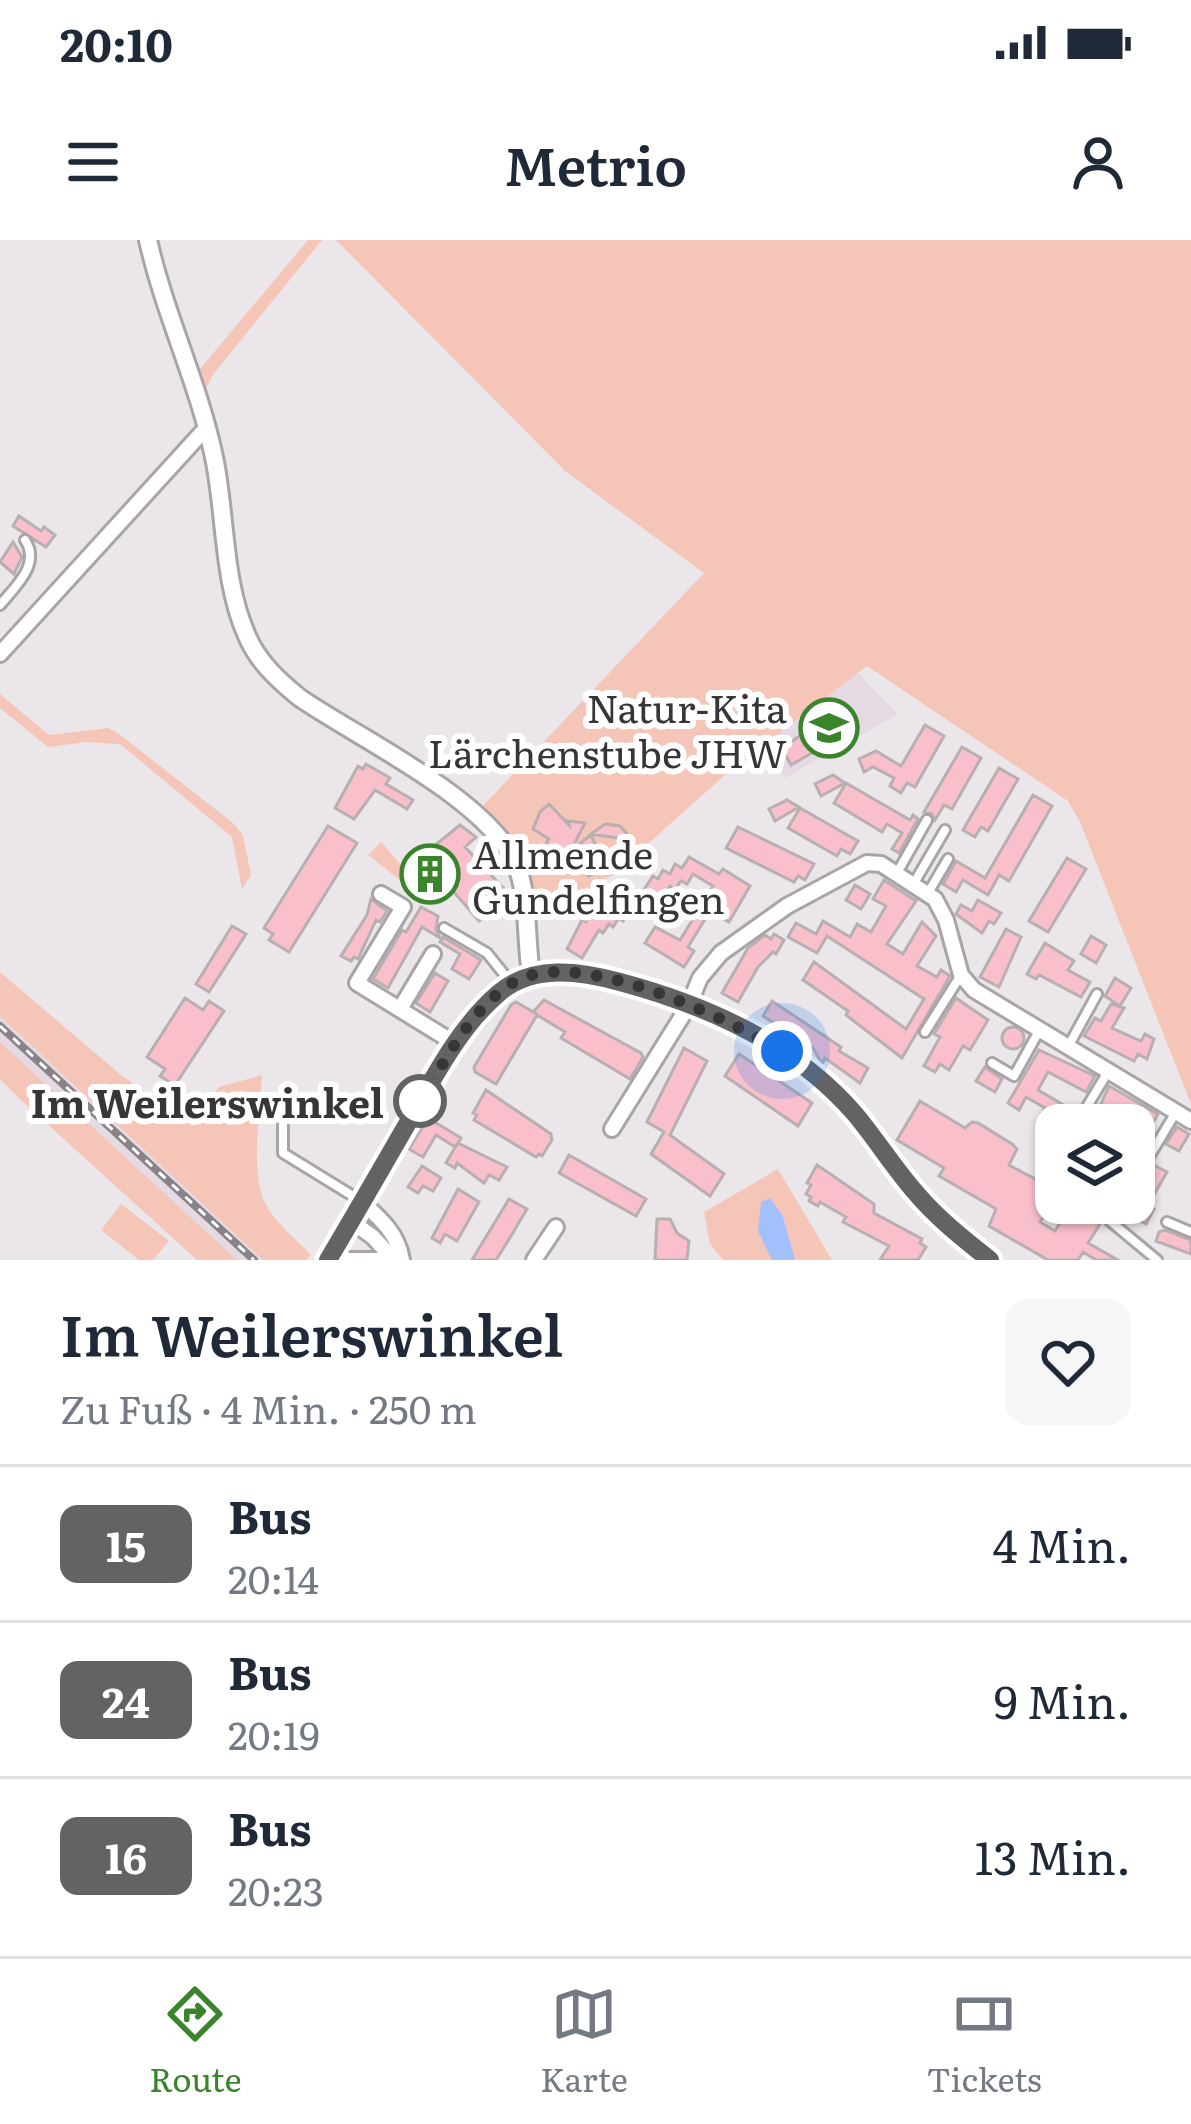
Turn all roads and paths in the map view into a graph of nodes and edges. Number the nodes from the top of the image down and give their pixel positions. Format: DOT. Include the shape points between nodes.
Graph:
graph roads {
  1 [pos="148,240"];
  2 [pos="207,427"];
  3 [pos="25,540"];
  4 [pos="0,605"];
  5 [pos="0,654"];
  6 [pos="927,820"];
  7 [pos="945,830"];
  8 [pos="948,859"];
  9 [pos="897,873"];
  10 [pos="914,884"];
  11 [pos="928,892"];
  12 [pos="381,894"];
  13 [pos="444,928"];
  14 [pos="434,954"];
  15 [pos="531,974"];
  16 [pos="961,975"];
  17 [pos="512,983"];
  18 [pos="1097,994"];
  19 [pos="689,1005"];
  20 [pos="400,1009"];
  21 [pos="1040,1030"];
  22 [pos="925,1032"];
  23 [pos="456,1043"];
  24 [pos="1068,1046"];
  25 [pos="992,1063"];
  26 [pos="1109,1070"];
  27 [pos="1089,1104"];
  28 [pos="284,1108"];
  29 [pos="1176,1112"];
  30 [pos="1191,1121"];
  31 [pos="612,1129"];
  32 [pos="1155,1147"];
  33 [pos="362,1202"];
  34 [pos="351,1221"];
  35 [pos="1167,1222"];
  36 [pos="1114,1224"];
  37 [pos="556,1227"];
  38 [pos="1191,1232"];
  39 [pos="332,1260"];
  40 [pos="383,1260"];
  41 [pos="398,1260"];
  42 [pos="534,1260"];
  43 [pos="990,1260"];
  44 [pos="1157,1260"];
  1 -- 2 [label="street"];
  2 -- 5 [label="street"];
  2 -- 15 [label="street" via="233,594 248,640 301,698 484,823 515,863"];
  3 -- 4 [label="lane" via="32,562"];
  6 -- 9 [label="lane"];
  7 -- 10 [label="lane"];
  8 -- 11 [label="lane"];
  9 -- 10 [label="street"];
  9 -- 19 [label="street" via="877,862 853,867 760,923 721,953"];
  10 -- 11 [label="street"];
  11 -- 16 [label="street" via="946,920"];
  12 -- 20 [label="street" via="403,908 357,983"];
  13 -- 17 [label="lane" via="488,953"];
  14 -- 20 [label="street"];
  15 -- 17 [label="street"];
  15 -- 19 [label="street" via="608,979"];
  16 -- 21 [label="street"];
  16 -- 22 [label="lane"];
  17 -- 23 [label="street"];
  18 -- 24 [label="lane"];
  19 -- 31 [label="street"];
  19 -- 43 [label="street" via="730,1020 810,1073 854,1113 919,1196"];
  20 -- 23 [label="street"];
  21 -- 24 [label="street"];
  21 -- 25 [label="lane" via="1014,1076"];
  23 -- 33 [label="street"];
  24 -- 26 [label="street"];
  26 -- 27 [label="lane"];
  26 -- 29 [label="street"];
  28 -- 33 [label="lane" via="283,1153"];
  29 -- 30 [label="street"];
  29 -- 32 [label="lane"];
  33 -- 34 [label="street"];
  33 -- 41 [label="street" via="399,1244"];
  34 -- 39 [label="street"];
  34 -- 41 [label="street"];
  35 -- 38 [label="lane"];
  36 -- 44 [label="lane"];
  37 -- 42 [label="street"];
  39 -- 40 [label="street"];
}
